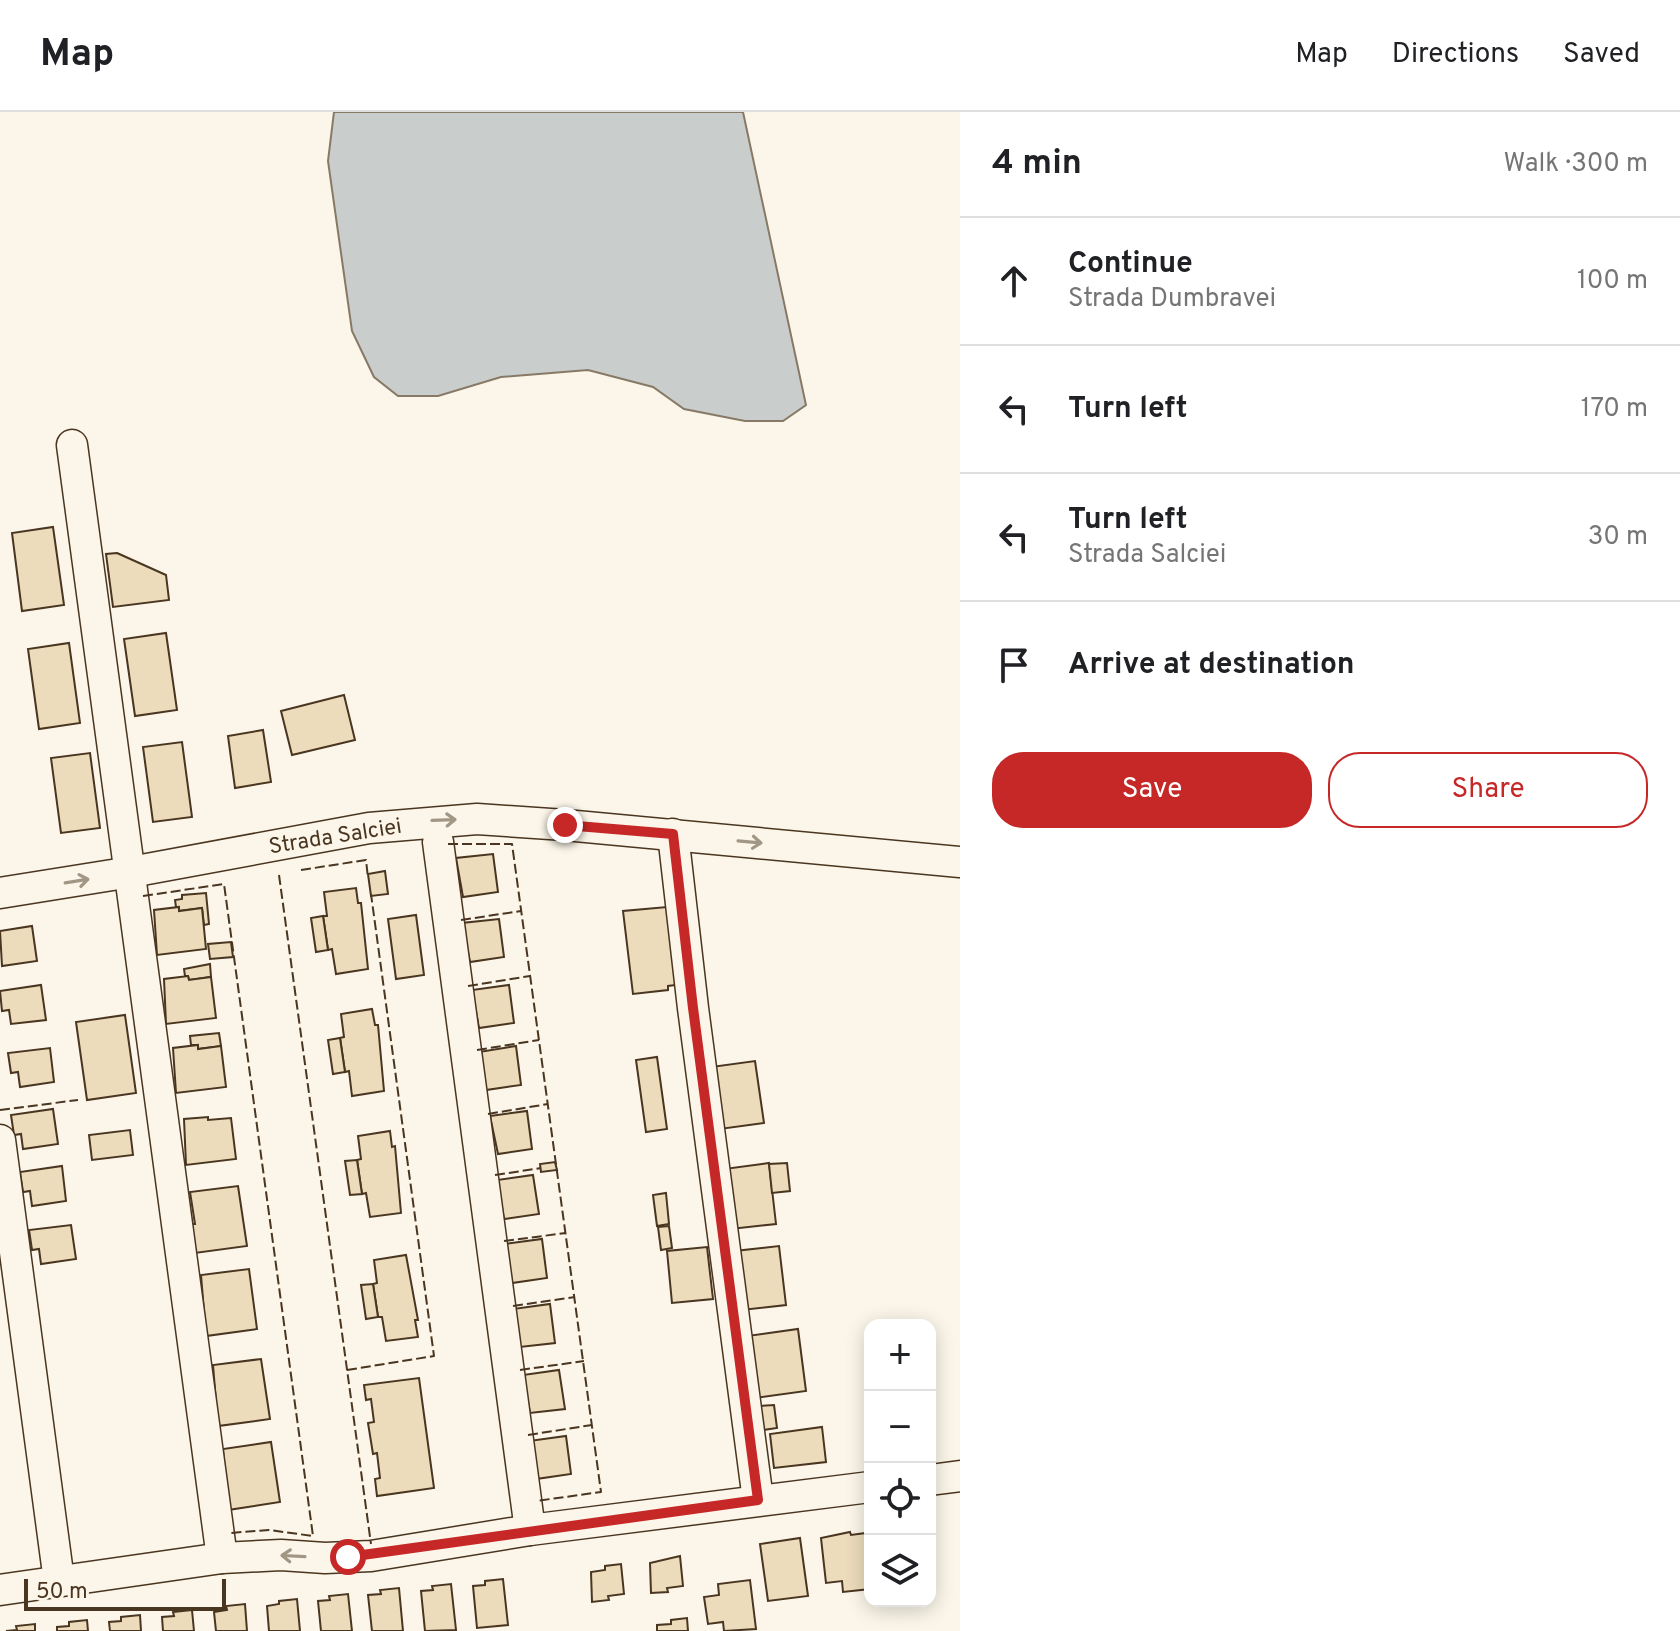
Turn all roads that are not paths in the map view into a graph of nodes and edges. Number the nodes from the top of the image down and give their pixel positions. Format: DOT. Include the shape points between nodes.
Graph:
graph roads {
  1 [pos="72,445"];
  2 [pos="673,834"];
  3 [pos="438,842"];
  4 [pos="960,862"];
  5 [pos="131,872"];
  6 [pos="0,893"];
  7 [pos="0,1140"];
  8 [pos="960,1476"];
  9 [pos="936,1479"];
  10 [pos="864,1488"];
  11 [pos="758,1500"];
  12 [pos="530,1530"];
  13 [pos="222,1558"];
  14 [pos="59,1581"];
  15 [pos="0,1590"];
  1 -- 5 [label="street"];
  2 -- 4 [label="street, Strada Salciei, one-way"];
  5 -- 2 [label="street, Strada Salciei, one-way" via="429,821 477,819"];
  2 -- 11 [label="street"];
  3 -- 12 [label="street"];
  6 -- 5 [label="street, Strada Salciei, one-way"];
  5 -- 13 [label="street"];
  7 -- 14 [label="street"];
  8 -- 9 [label="street"];
  10 -- 11 [label="street"];
  11 -- 12 [label="street"];
  12 -- 13 [label="street, one-way" via="371,1556"];
  13 -- 14 [label="street"];
  14 -- 15 [label="street"];
}
